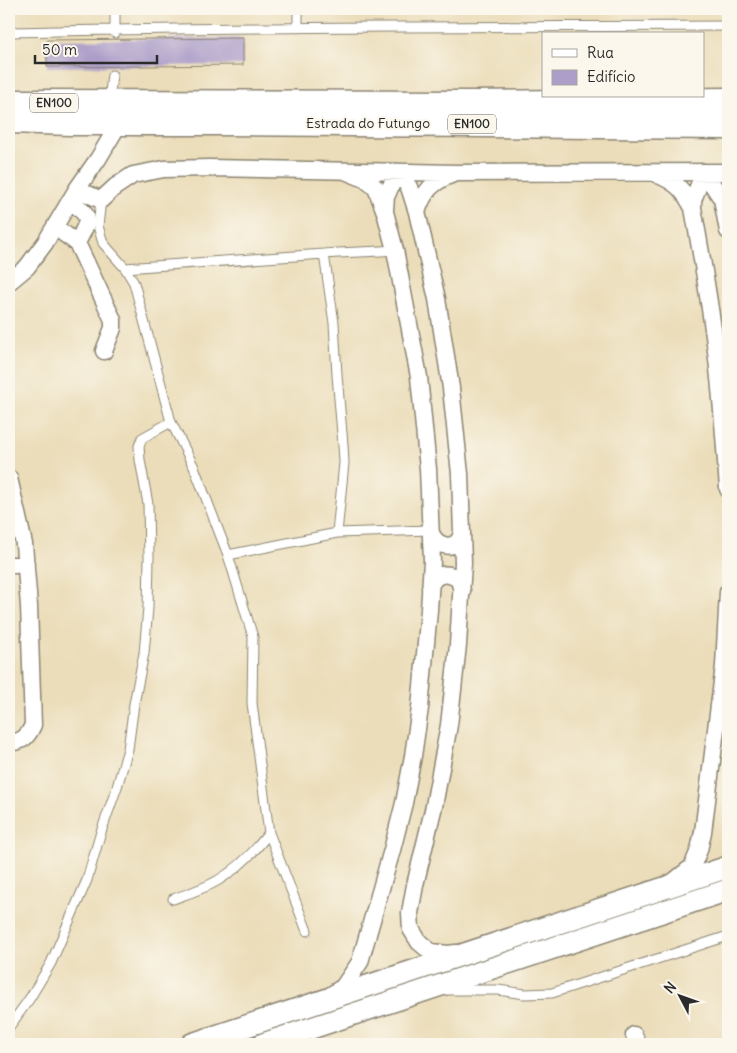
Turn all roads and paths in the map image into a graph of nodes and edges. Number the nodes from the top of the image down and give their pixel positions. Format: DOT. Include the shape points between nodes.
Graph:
graph roads {
  1 [pos="115,9"];
  2 [pos="298,9"];
  3 [pos="728,26"];
  4 [pos="298,28"];
  5 [pos="9,32"];
  6 [pos="115,32"];
  7 [pos="112,75"];
  8 [pos="728,102"];
  9 [pos="9,103"];
  10 [pos="115,113"];
  11 [pos="9,120"];
  12 [pos="728,126"];
  13 [pos="345,171"];
  14 [pos="397,172"];
  15 [pos="652,172"];
  16 [pos="704,172"];
  17 [pos="728,172"];
  18 [pos="457,173"];
  19 [pos="74,194"];
  20 [pos="101,200"];
  21 [pos="726,205"];
  22 [pos="693,208"];
  23 [pos="385,212"];
  24 [pos="416,212"];
  25 [pos="55,227"];
  26 [pos="728,231"];
  27 [pos="77,243"];
  28 [pos="395,250"];
  29 [pos="324,254"];
  30 [pos="125,268"];
  31 [pos="9,282"];
  32 [pos="104,351"];
  33 [pos="171,422"];
  34 [pos="728,472"];
  35 [pos="9,478"];
  36 [pos="728,490"];
  37 [pos="430,530"];
  38 [pos="462,532"];
  39 [pos="337,533"];
  40 [pos="228,555"];
  41 [pos="26,564"];
  42 [pos="9,565"];
  43 [pos="430,588"];
  44 [pos="462,590"];
  45 [pos="728,592"];
  46 [pos="9,743"];
  47 [pos="269,832"];
  48 [pos="728,867"];
  49 [pos="728,890"];
  50 [pos="656,891"];
  51 [pos="173,900"];
  52 [pos="307,931"];
  53 [pos="728,936"];
  54 [pos="481,949"];
  55 [pos="398,999"];
  56 [pos="315,1004"];
  57 [pos="9,1027"];
  58 [pos="192,1044"];
  59 [pos="263,1044"];
  1 -- 6 [label="lane"];
  2 -- 4 [label="lane"];
  3 -- 4 [label="lane"];
  4 -- 6 [label="lane"];
  5 -- 6 [label="lane"];
  7 -- 10 [label="lane"];
  8 -- 10 [label="main road, Estrada do Futungo / EN100" via="475,104"];
  9 -- 10 [label="main road, Estrada do Futungo / EN100"];
  10 -- 11 [label="main road, Estrada do Futungo / EN100" via="71,122"];
  10 -- 12 [label="main road, Estrada do Futungo / EN100"];
  10 -- 19 [label="street" via="98,158"];
  13 -- 14 [label="street"];
  13 -- 20 [label="street" via="164,169 133,175"];
  13 -- 23 [label="street" via="365,179 376,188"];
  14 -- 18 [label="street"];
  14 -- 23 [label="street" via="386,197"];
  14 -- 24 [label="street" via="409,187"];
  15 -- 16 [label="street"];
  15 -- 18 [label="street"];
  15 -- 22 [label="street" via="681,188"];
  16 -- 17 [label="street"];
  16 -- 21 [label="street"];
  16 -- 22 [label="street"];
  18 -- 24 [label="street" via="439,180 430,188"];
  19 -- 20 [label="street"];
  19 -- 25 [label="street"];
  19 -- 27 [label="street" via="87,218"];
  20 -- 30 [label="lane" via="98,226 102,242"];
  21 -- 26 [label="street"];
  22 -- 34 [label="street" via="717,359"];
  23 -- 28 [label="street"];
  24 -- 38 [label="street" via="437,299 451,388"];
  25 -- 27 [label="street"];
  25 -- 31 [label="street" via="27,267"];
  27 -- 32 [label="street" via="113,320"];
  28 -- 29 [label="lane"];
  28 -- 37 [label="street" via="419,378"];
  29 -- 30 [label="lane"];
  29 -- 39 [label="lane" via="334,323 344,463"];
  30 -- 33 [label="lane" via="134,283"];
  33 -- 40 [label="lane" via="194,467"];
  33 -- 57 [label="lane" via="142,438 138,446 148,504 148,591 144,653 128,748 87,880 51,963"];
  34 -- 36 [label="street"];
  35 -- 41 [label="street"];
  37 -- 38 [label="street" via="434,540 444,546 454,544"];
  37 -- 39 [label="lane"];
  37 -- 43 [label="street"];
  38 -- 44 [label="street"];
  39 -- 40 [label="lane"];
  40 -- 47 [label="lane" via="252,638 252,703"];
  41 -- 42 [label="street"];
  41 -- 46 [label="street" via="33,725 29,735"];
  43 -- 44 [label="street" via="435,578 450,574 459,580"];
  43 -- 56 [label="street" via="420,708 392,850 360,962 343,987"];
  44 -- 54 [label="street" via="449,725 410,913 411,929 431,952 448,954"];
  45 -- 50 [label="street" via="724,666 699,850 692,867"];
  47 -- 51 [label="lane" via="239,865 217,881"];
  47 -- 52 [label="lane"];
  48 -- 50 [label="street"];
  49 -- 55 [label="street"];
  50 -- 54 [label="street"];
  53 -- 55 [label="lane" via="552,993 447,990"];
  54 -- 56 [label="street"];
  55 -- 59 [label="street"];
  56 -- 58 [label="street"];
}
